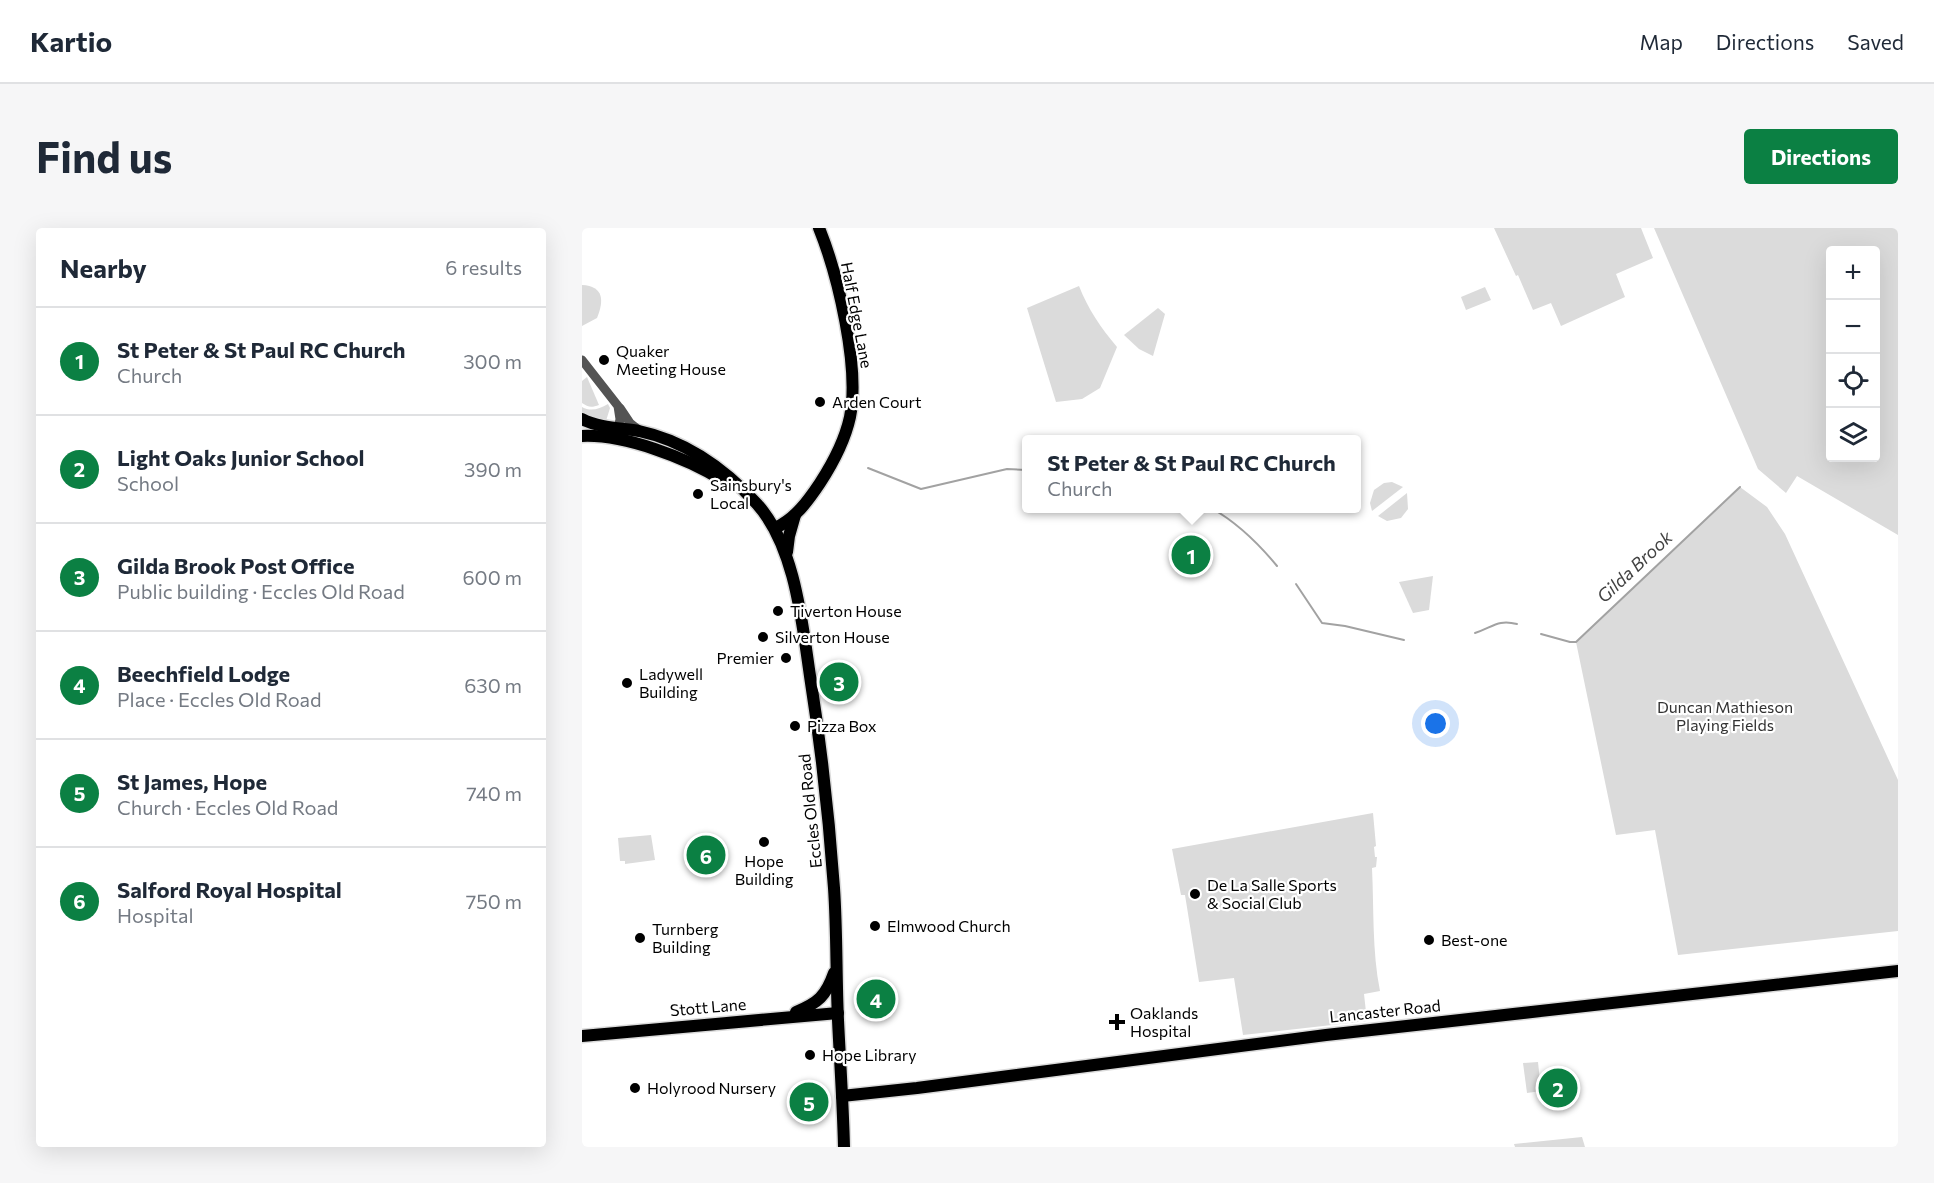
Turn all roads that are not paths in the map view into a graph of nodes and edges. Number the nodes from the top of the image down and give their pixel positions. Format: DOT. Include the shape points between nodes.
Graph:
graph roads {
  1 [pos="819,228"];
  2 [pos="582,360"];
  3 [pos="618,406"];
  4 [pos="582,419"];
  5 [pos="640,432"];
  6 [pos="617,433"];
  7 [pos="582,436"];
  8 [pos="742,490"];
  9 [pos="795,515"];
  10 [pos="775,528"];
  11 [pos="787,558"];
  12 [pos="836,968"];
  13 [pos="1898,971"];
  14 [pos="838,1013"];
  15 [pos="784,1017"];
  16 [pos="582,1036"];
  17 [pos="877,1093"];
  18 [pos="842,1096"];
  19 [pos="843,1126"];
  20 [pos="844,1147"];
  1 -- 9 [label="main road, Half Edge Lane" via="836,280 850,352 851,409 828,470"];
  2 -- 3 [label="street"];
  3 -- 5 [label="street"];
  3 -- 6 [label="street"];
  4 -- 6 [label="main road"];
  5 -- 6 [label="main road"];
  5 -- 8 [label="main road" via="670,440 700,456"];
  6 -- 7 [label="main road"];
  6 -- 8 [label="main road" via="626,441 686,462"];
  8 -- 10 [label="main road, Eccles Old Road"];
  9 -- 10 [label="main road, Half Edge Lane"];
  9 -- 11 [label="main road"];
  10 -- 11 [label="main road, Eccles Old Road"];
  11 -- 12 [label="main road, Eccles Old Road" via="804,635 818,734 834,889"];
  12 -- 14 [label="main road, Eccles Old Road"];
  12 -- 15 [label="main road" via="818,1001"];
  13 -- 17 [label="main road, Lancaster Road" via="1326,1035"];
  14 -- 15 [label="main road, Stott Lane"];
  14 -- 18 [label="main road, Eccles Old Road"];
  15 -- 16 [label="main road, Stott Lane"];
  17 -- 18 [label="main road, Lancaster Road"];
  17 -- 19 [label="main road, Lancaster Road" via="854,1103"];
  18 -- 19 [label="main road, Eccles Old Road"];
  19 -- 20 [label="main road, Eccles Old Road"];
}
